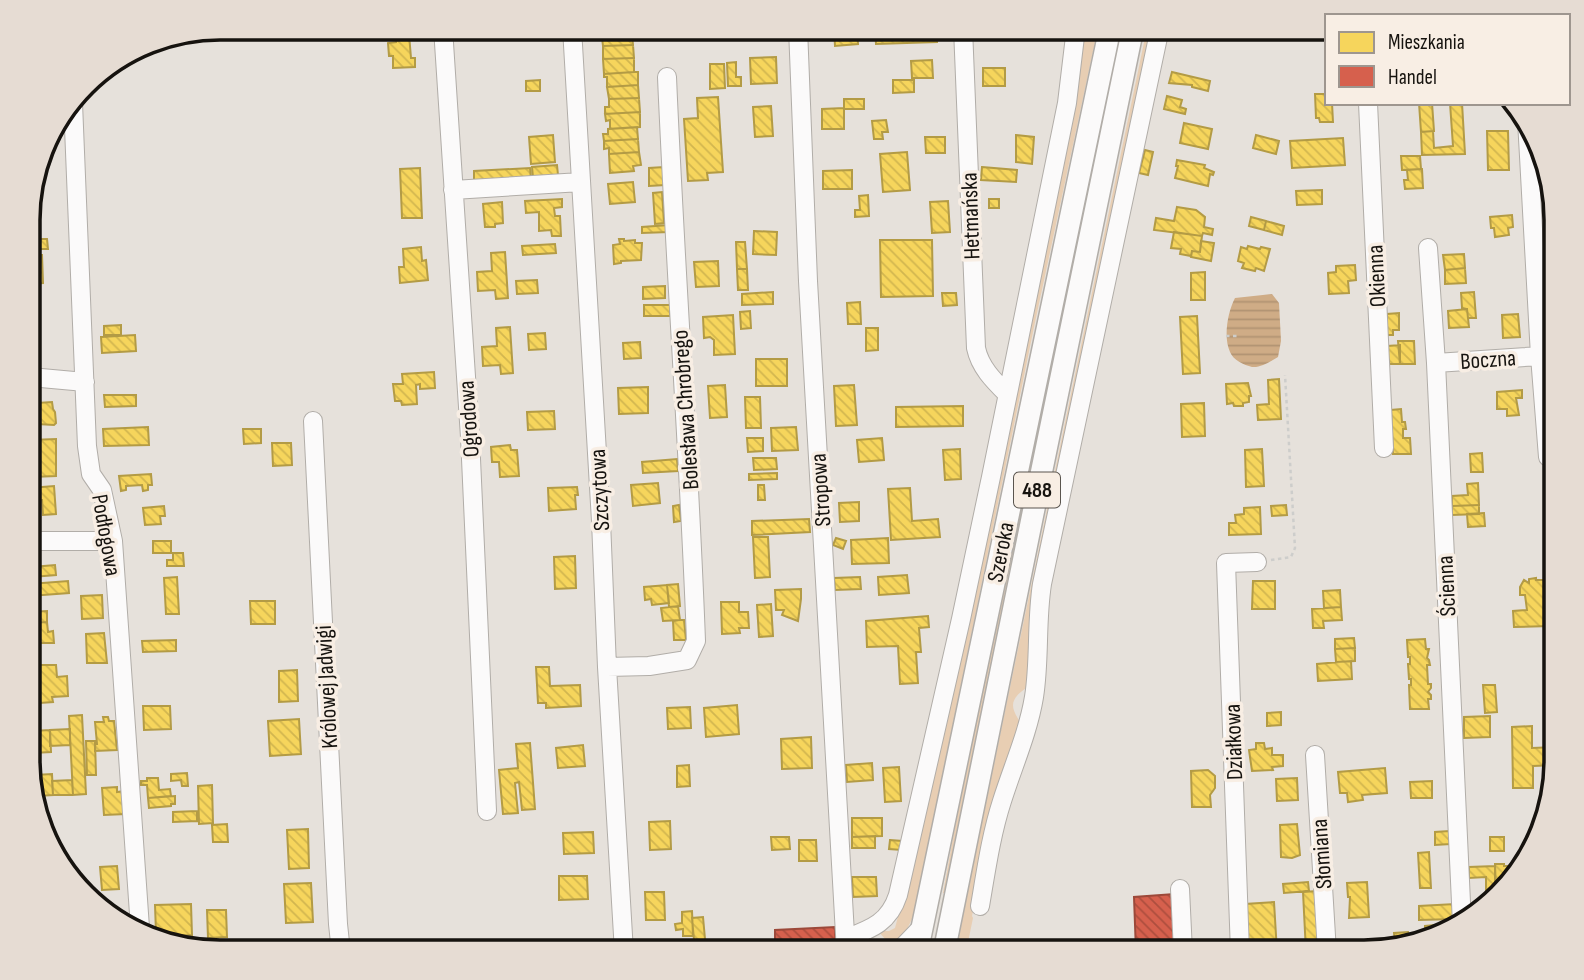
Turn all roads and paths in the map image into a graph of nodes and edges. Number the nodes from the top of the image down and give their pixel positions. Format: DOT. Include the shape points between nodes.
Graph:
graph roads {
  1 [pos="444,40"];
  2 [pos="573,40"];
  3 [pos="798,40"];
  4 [pos="963,40"];
  5 [pos="1075,40"];
  6 [pos="1107,40"];
  7 [pos="1131,40"];
  8 [pos="1157,40"];
  9 [pos="667,77"];
  10 [pos="1368,105"];
  11 [pos="74,117"];
  12 [pos="1529,149"];
  13 [pos="581,182"];
  14 [pos="453,190"];
  15 [pos="1428,248"];
  16 [pos="1226,336"];
  17 [pos="1237,336"];
  18 [pos="1540,356"];
  19 [pos="1436,363"];
  20 [pos="1285,375"];
  21 [pos="40,378"];
  22 [pos="85,382"];
  23 [pos="1007,394"];
  24 [pos="1543,394"];
  25 [pos="313,421"];
  26 [pos="1384,449"];
  27 [pos="40,541"];
  28 [pos="113,541"];
  29 [pos="1257,562"];
  30 [pos="607,667"];
  31 [pos="1315,755"];
  32 [pos="487,811"];
  33 [pos="1180,889"];
  34 [pos="980,906"];
  35 [pos="1461,911"];
  36 [pos="139,921"];
  37 [pos="922,927"];
  38 [pos="846,939"];
  39 [pos="853,939"];
  40 [pos="910,939"];
  41 [pos="920,939"];
  42 [pos="947,939"];
  43 [pos="1182,939"];
  44 [pos="1240,939"];
  45 [pos="1327,939"];
  46 [pos="340,940"];
  47 [pos="623,940"];
  1 -- 14 [label="street, Ogrodowa"];
  2 -- 13 [label="street, Szczytowa"];
  3 -- 38 [label="street, Stropowa"];
  4 -- 23 [label="street, Hetmańska" via="976,348 986,372"];
  5 -- 23 [label="street" via="1067,103"];
  6 -- 37 [label="main road, Szeroka / 488"];
  7 -- 42 [label="main road, Szeroka / 488"];
  8 -- 34 [label="street" via="1042,584 1034,699 992,834"];
  9 -- 30 [label="street, Bolesława Chrobrego" via="696,641 687,660"];
  10 -- 26 [label="street, Okienna"];
  11 -- 22 [label="street, Podłogowa"];
  12 -- 18 [label="street"];
  13 -- 14 [label="street"];
  13 -- 30 [label="street, Szczytowa"];
  14 -- 32 [label="street, Ogrodowa"];
  15 -- 19 [label="street, Ścienna"];
  16 -- 17 [label="path"];
  18 -- 19 [label="street, Boczna"];
  18 -- 24 [label="street"];
  19 -- 35 [label="street, Ścienna"];
  20 -- 29 [label="path" via="1295,548 1291,557"];
  21 -- 22 [label="street"];
  22 -- 28 [label="street, Podłogowa" via="87,446 92,474 103,490"];
  23 -- 39 [label="street" via="898,895 883,920"];
  25 -- 46 [label="street, Królowej Jadwigi"];
  27 -- 28 [label="street"];
  28 -- 36 [label="street, Podłogowa"];
  29 -- 44 [label="street, Działkowa" via="1226,563"];
  30 -- 47 [label="street, Szczytowa"];
  31 -- 45 [label="street, Słomiana"];
  33 -- 43 [label="street"];
  37 -- 40 [label="street"];
  37 -- 41 [label="main road, Szeroka / 488"];
}
